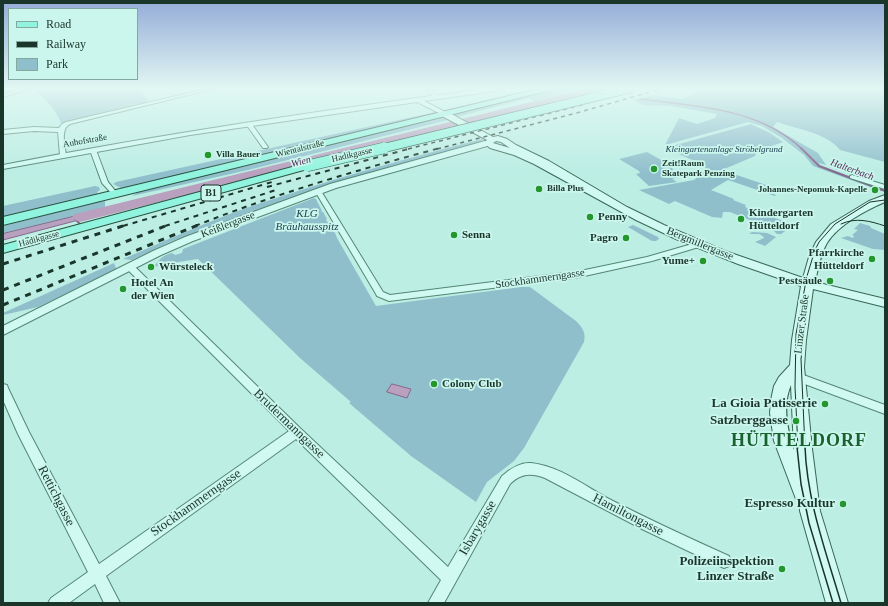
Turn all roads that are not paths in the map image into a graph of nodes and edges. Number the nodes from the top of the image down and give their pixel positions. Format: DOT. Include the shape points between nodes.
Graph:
graph roads {
  1 [pos="96,116"];
  2 [pos="303,116"];
  3 [pos="442,116"];
  4 [pos="449,116"];
  5 [pos="520,116"];
  6 [pos="249,124"];
  7 [pos="61,130"];
  8 [pos="3,132"];
  9 [pos="497,144"];
  10 [pos="265,147"];
  11 [pos="92,150"];
  12 [pos="63,155"];
  13 [pos="3,167"];
  14 [pos="852,177"];
  15 [pos="885,187"];
  16 [pos="318,191"];
  17 [pos="115,196"];
  18 [pos="885,198"];
  19 [pos="116,218"];
  20 [pos="3,221"];
  21 [pos="699,244"];
  22 [pos="3,248"];
  23 [pos="130,267"];
  24 [pos="808,284"];
  25 [pos="885,303"];
  26 [pos="3,331"];
  27 [pos="798,372"];
  28 [pos="3,388"];
  29 [pos="885,410"];
  30 [pos="297,432"];
  31 [pos="533,469"];
  32 [pos="810,511"];
  33 [pos="724,561"];
  34 [pos="96,574"];
  35 [pos="450,578"];
  36 [pos="56,603"];
  37 [pos="112,603"];
  38 [pos="436,603"];
  39 [pos="837,603"];
  1 -- 7 [label="street" via="68,123"];
  2 -- 6 [label="street, Auhofstraße"];
  3 -- 17 [label="main road, Wientalstraße / B1"];
  4 -- 9 [label="main road, Bergmillergasse"];
  5 -- 19 [label="main road, Hadikgasse / B1, bridge" via="307,166"];
  6 -- 10 [label="street"];
  6 -- 11 [label="street, Auhofstraße"];
  7 -- 8 [label="street"];
  7 -- 12 [label="street"];
  9 -- 16 [label="street, Keißlergasse" via="464,150"];
  9 -- 21 [label="main road, Bergmillergasse" via="523,155 640,218"];
  11 -- 12 [label="street, Auhofstraße"];
  11 -- 17 [label="street" via="104,183"];
  12 -- 13 [label="street, Auhofstraße"];
  14 -- 15 [label="street"];
  16 -- 21 [label="street, Stockhammerngasse" via="380,294 389,298 567,276"];
  16 -- 23 [label="street, Keißlergasse" via="186,241"];
  17 -- 19 [label="main road"];
  17 -- 20 [label="main road, Wientalstraße / B1"];
  18 -- 24 [label="main road, Linzer Straße" via="854,214 828,233 817,250"];
  19 -- 22 [label="main road, Hadikgasse / B1"];
  21 -- 24 [label="main road, Bergmillergasse"];
  23 -- 26 [label="street, Keißlergasse"];
  23 -- 30 [label="street, Brudermanngasse"];
  24 -- 25 [label="main road, Bergmillergasse"];
  24 -- 27 [label="main road, Linzer Straße" via="799,340"];
  27 -- 29 [label="street"];
  27 -- 32 [label="main road, Linzer Straße" via="804,465"];
  27 -- 32 [label="main road, Linzer Straße" via="782,385 778,402 779,420 789,461"];
  28 -- 34 [label="street, Rettichgasse"];
  30 -- 34 [label="street, Stockhammerngasse"];
  30 -- 35 [label="street, Brudermanngasse"];
  31 -- 33 [label="street, Hamiltongasse" via="549,474"];
  31 -- 35 [label="street, Isbarygasse" via="517,471 506,480"];
  32 -- 39 [label="main road, Linzer Straße"];
  34 -- 36 [label="street, Stockhammerngasse"];
  34 -- 37 [label="street, Rettichgasse"];
  35 -- 38 [label="street, Isbarygasse"];
}
